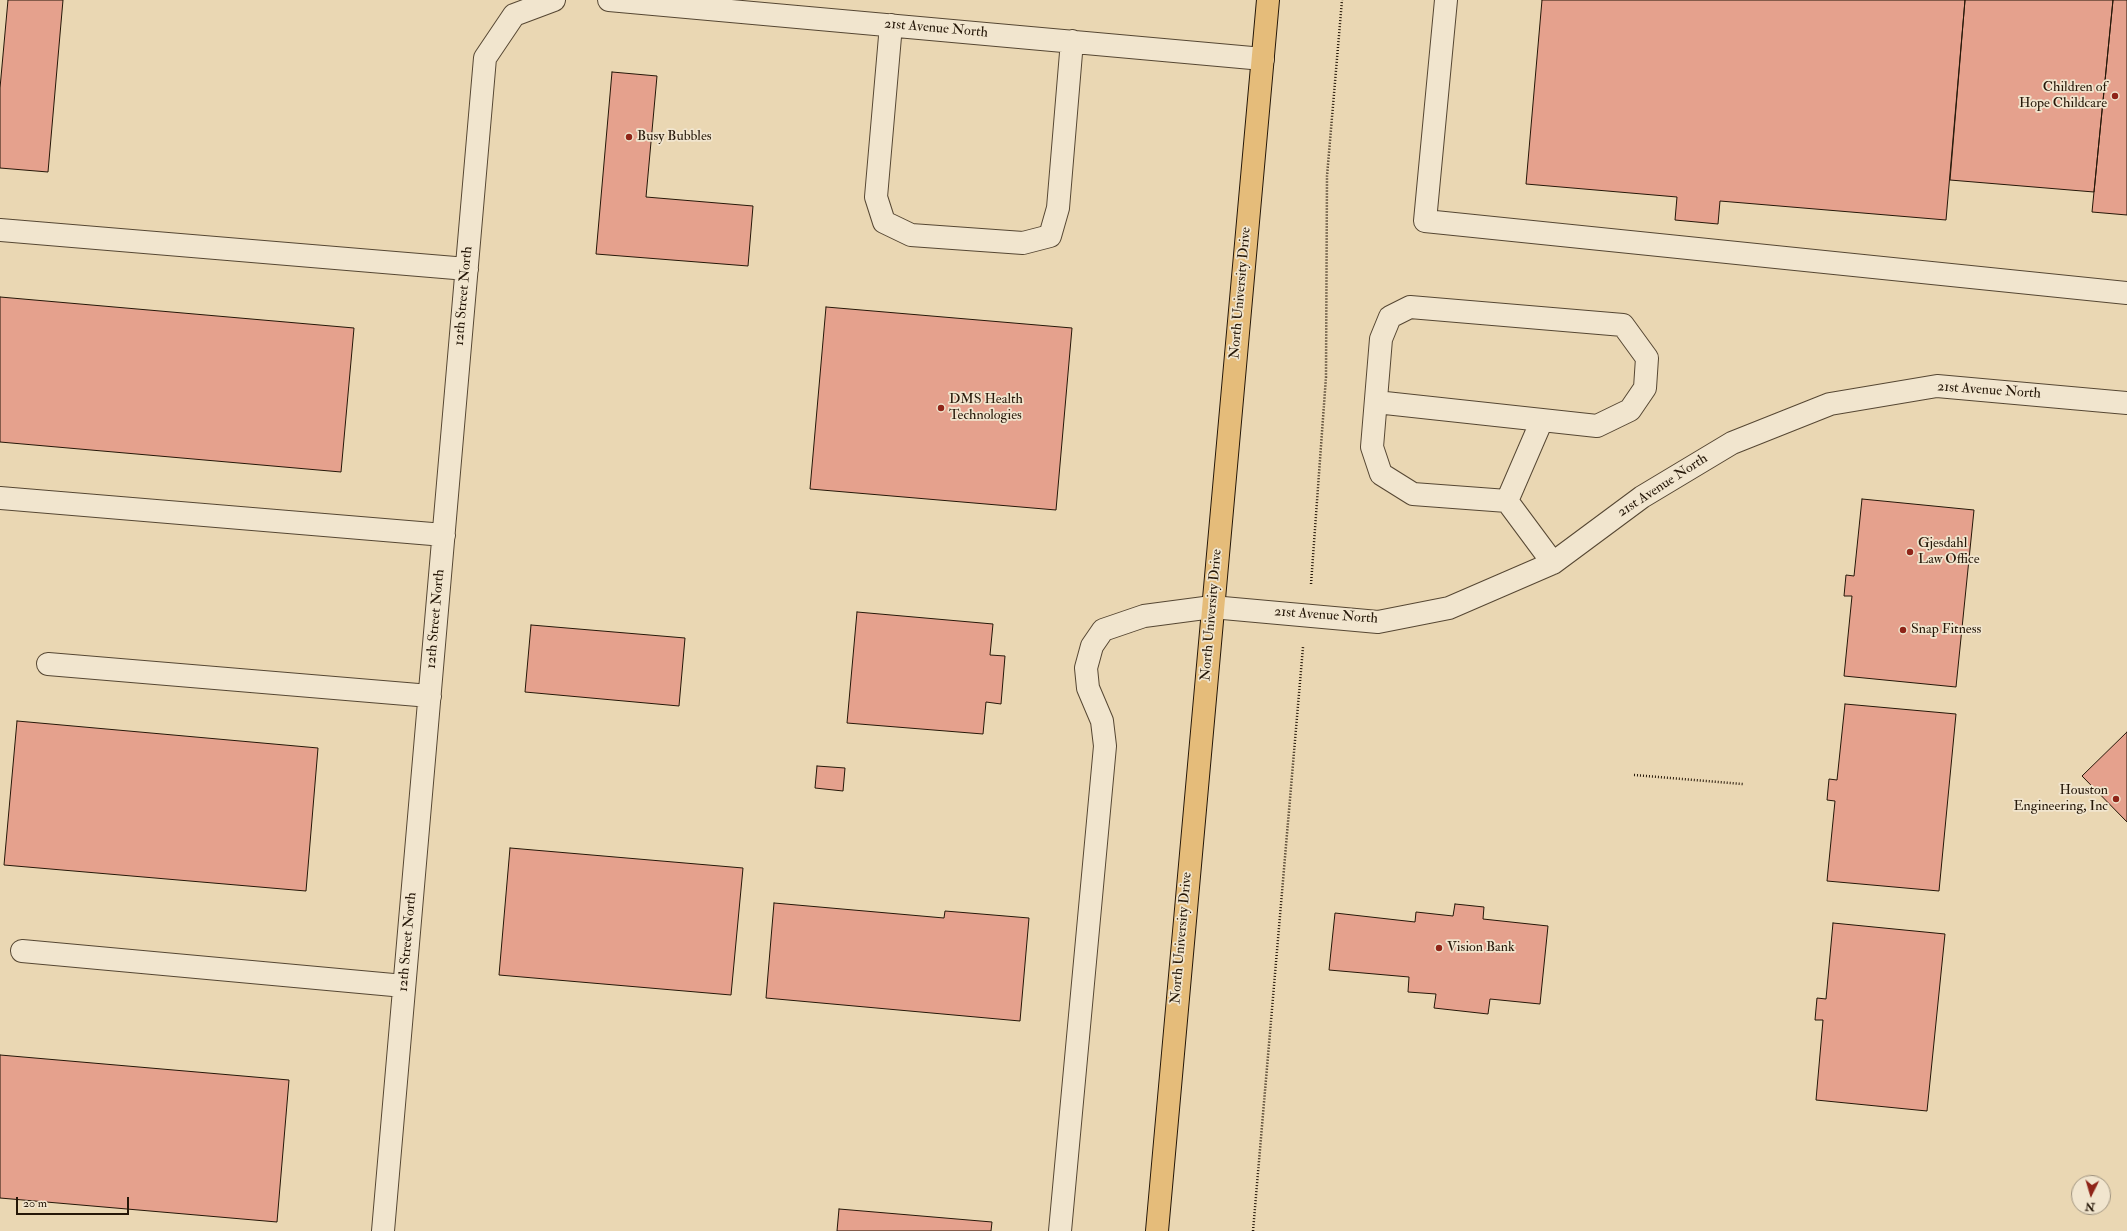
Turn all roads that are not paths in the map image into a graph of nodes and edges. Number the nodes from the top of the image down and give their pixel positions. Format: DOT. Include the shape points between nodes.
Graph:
graph roads {
  1 [pos="554,0"];
  2 [pos="609,0"];
  3 [pos="1268,0"];
  4 [pos="1446,0"];
  5 [pos="511,8"];
  6 [pos="891,25"];
  7 [pos="1072,41"];
  8 [pos="1263,58"];
  9 [pos="0,230"];
  10 [pos="467,270"];
  11 [pos="2127,293"];
  12 [pos="1376,402"];
  13 [pos="2127,403"];
  14 [pos="1542,420"];
  15 [pos="0,498"];
  16 [pos="1507,501"];
  17 [pos="444,535"];
  18 [pos="1553,563"];
  19 [pos="1212,607"];
  20 [pos="48,664"];
  21 [pos="430,696"];
  22 [pos="22,951"];
  23 [pos="404,986"];
  24 [pos="383,1231"];
  25 [pos="1060,1231"];
  26 [pos="1156,1231"];
  1 -- 5 [label="street"];
  2 -- 6 [label="street, 21st Avenue North"];
  3 -- 8 [label="main road, North University Drive"];
  4 -- 11 [label="street" via="1425,221"];
  5 -- 10 [label="street, 12th Street North" via="485,58"];
  6 -- 7 [label="street, 21st Avenue North"];
  6 -- 7 [label="street" via="876,197 884,222 911,235 1024,243 1050,236 1058,208"];
  7 -- 8 [label="street, 21st Avenue North"];
  8 -- 19 [label="main road, North University Drive"];
  9 -- 10 [label="street"];
  10 -- 17 [label="street, 12th Street North"];
  12 -- 14 [label="street"];
  12 -- 14 [label="street" via="1381,339 1390,317 1410,307 1623,325 1647,358 1645,388 1630,410 1597,426"];
  12 -- 16 [label="street" via="1372,447 1381,474 1413,494"];
  13 -- 18 [label="street, 21st Avenue North" via="1937,386 1830,404 1732,443 1642,497"];
  14 -- 16 [label="street"];
  15 -- 17 [label="street"];
  16 -- 18 [label="street"];
  17 -- 21 [label="street, 12th Street North"];
  18 -- 19 [label="street, 21st Avenue North" via="1450,608 1378,622"];
  19 -- 25 [label="street, 21st Avenue North" via="1144,616 1103,630 1092,646 1086,668 1088,688 1102,721 1104,746"];
  19 -- 26 [label="main road, North University Drive"];
  20 -- 21 [label="street"];
  21 -- 23 [label="street, 12th Street North"];
  22 -- 23 [label="street"];
  23 -- 24 [label="street, 12th Street North"];
}
